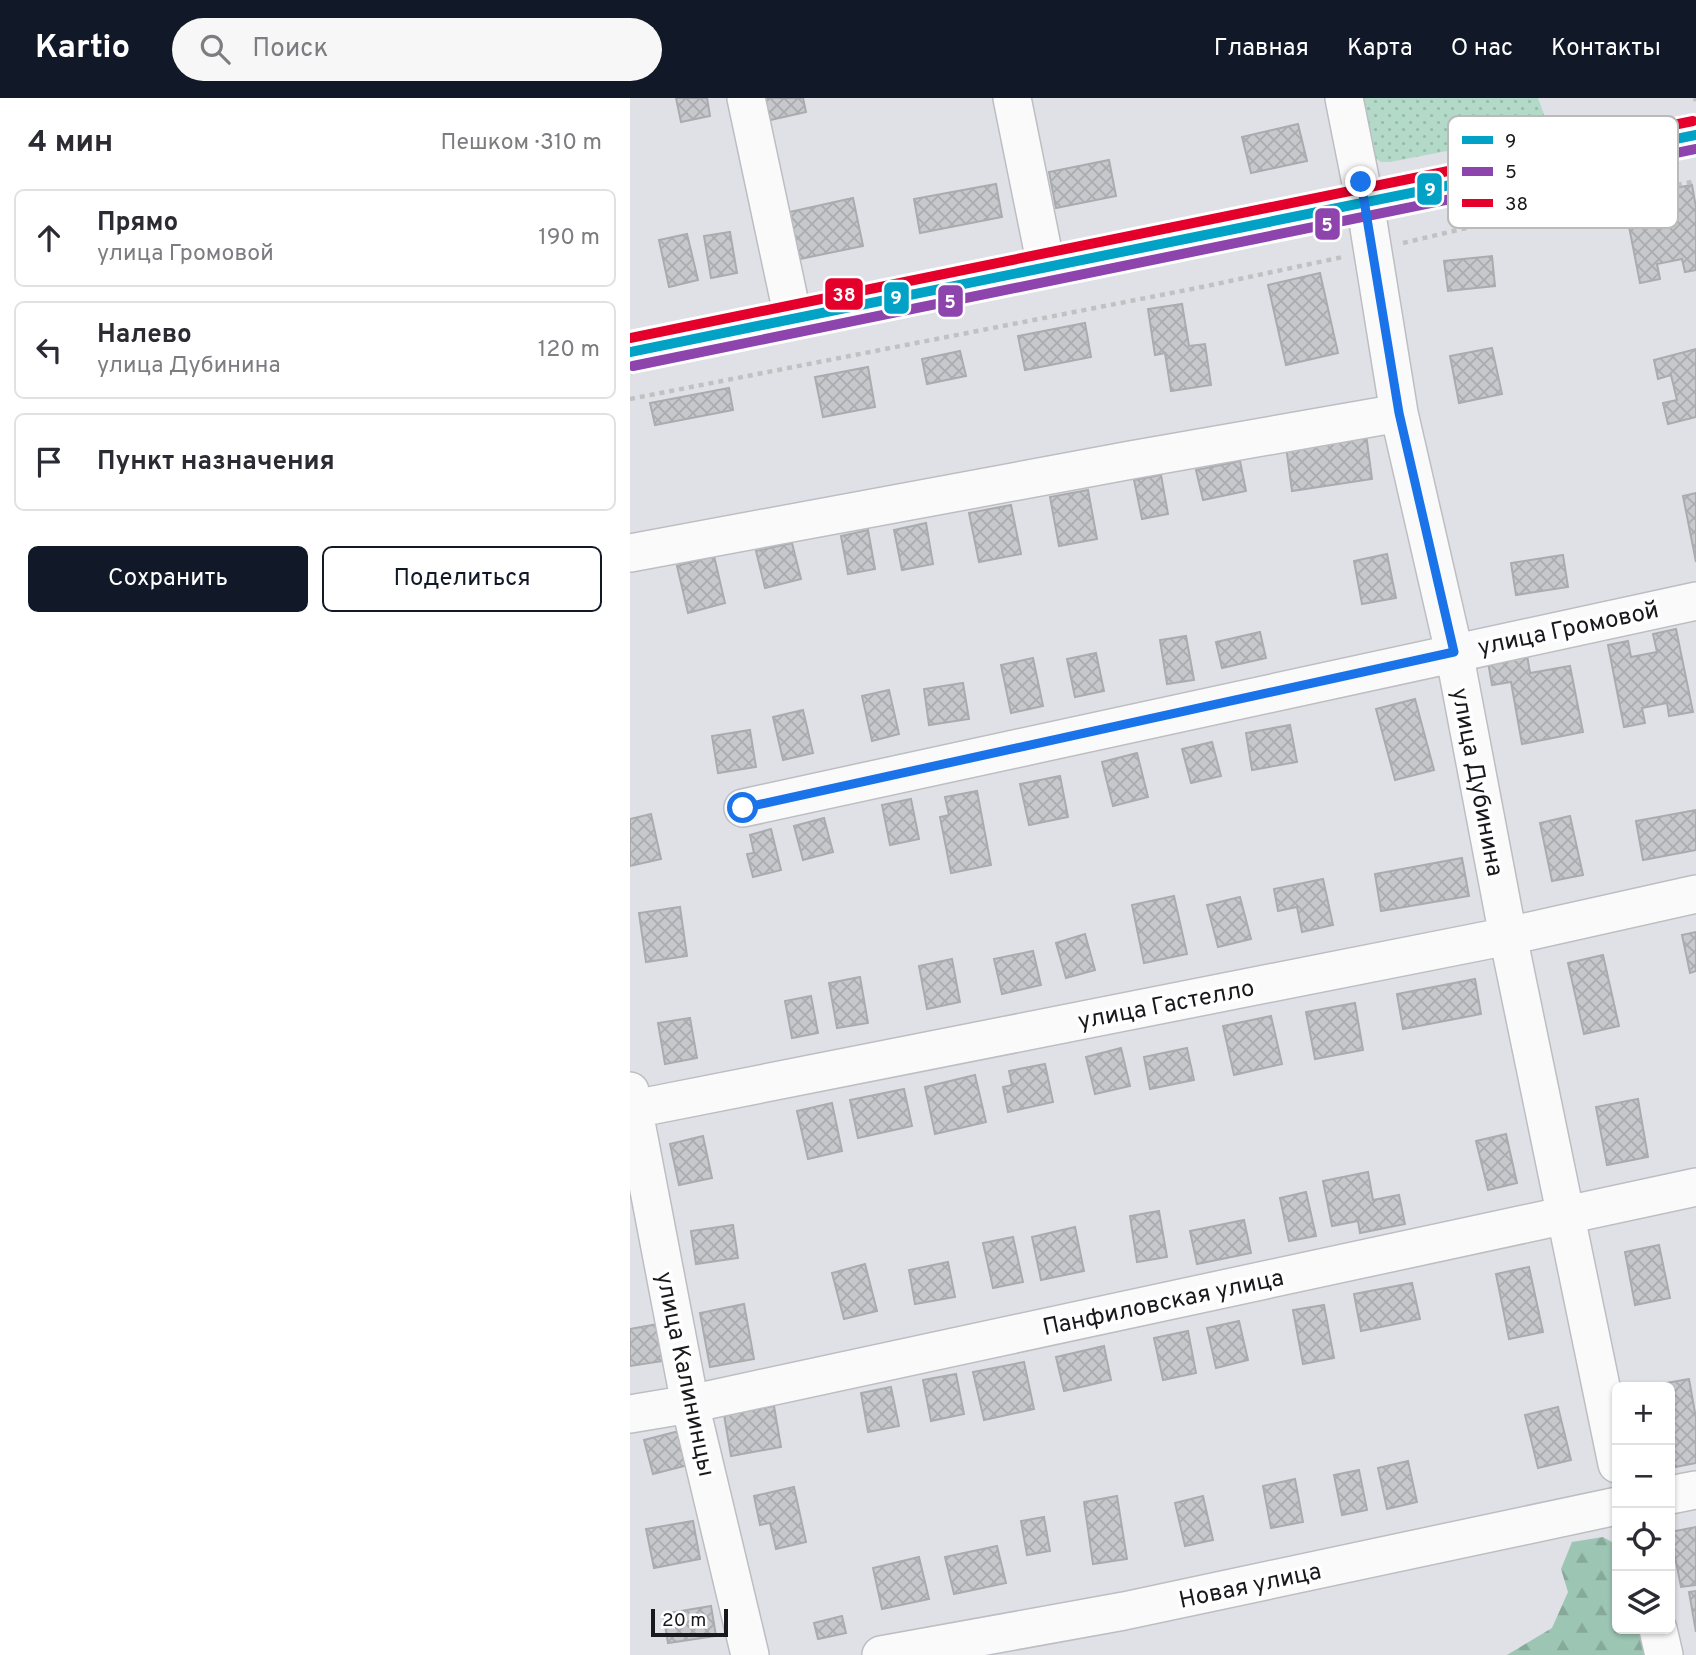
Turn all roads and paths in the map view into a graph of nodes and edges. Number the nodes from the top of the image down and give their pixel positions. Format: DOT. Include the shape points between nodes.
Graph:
graph roads {
  1 [pos="746,98"];
  2 [pos="1012,98"];
  3 [pos="1344,98"];
  4 [pos="1696,135"];
  5 [pos="1678,139"];
  6 [pos="1696,181"];
  7 [pos="1678,185"];
  8 [pos="1448,186"];
  9 [pos="1365,203"];
  10 [pos="1467,228"];
  11 [pos="1373,251"];
  12 [pos="1046,266"];
  13 [pos="793,318"];
  14 [pos="630,352"];
  15 [pos="630,399"];
  16 [pos="1399,413"];
  17 [pos="630,553"];
  18 [pos="1696,601"];
  19 [pos="1454,652"];
  20 [pos="743,808"];
  21 [pos="1696,894"];
  22 [pos="1508,936"];
  23 [pos="632,1100"];
  24 [pos="1696,1187"];
  25 [pos="1566,1215"];
  26 [pos="690,1404"];
  27 [pos="630,1415"];
  28 [pos="1613,1445"];
  29 [pos="1696,1490"];
  30 [pos="1675,1494"];
  31 [pos="1612,1507"];
  32 [pos="1659,1634"];
  33 [pos="750,1655"];
  34 [pos="881,1655"];
  35 [pos="1664,1655"];
  1 -- 13 [label="street"];
  2 -- 12 [label="street"];
  3 -- 9 [label="street, улица Дубинина"];
  4 -- 5 [label="street"];
  6 -- 7 [label="path"];
  8 -- 9 [label="street"];
  9 -- 11 [label="street, улица Дубинина"];
  9 -- 12 [label="street"];
  10 -- 11 [label="path"];
  11 -- 15 [label="path"];
  11 -- 16 [label="street, улица Дубинина"];
  12 -- 13 [label="street"];
  13 -- 14 [label="street"];
  16 -- 17 [label="street"];
  16 -- 19 [label="street, улица Дубинина"];
  18 -- 19 [label="street, улица Громовой"];
  19 -- 20 [label="street, улица Громовой"];
  19 -- 22 [label="street, улица Дубинина"];
  21 -- 22 [label="street, улица Гастелло"];
  22 -- 23 [label="street, улица Гастелло"];
  22 -- 25 [label="street, улица Дубинина"];
  23 -- 26 [label="street, улица Калининцы"];
  24 -- 25 [label="street, Панфиловская улица"];
  25 -- 26 [label="street, Панфиловская улица"];
  25 -- 28 [label="street, улица Дубинина"];
  26 -- 27 [label="street, Панфиловская улица"];
  26 -- 33 [label="street, улица Калининцы"];
  29 -- 30 [label="street"];
  31 -- 34 [label="street, Новая улица" via="1124,1612"];
  32 -- 35 [label="street"];
}
